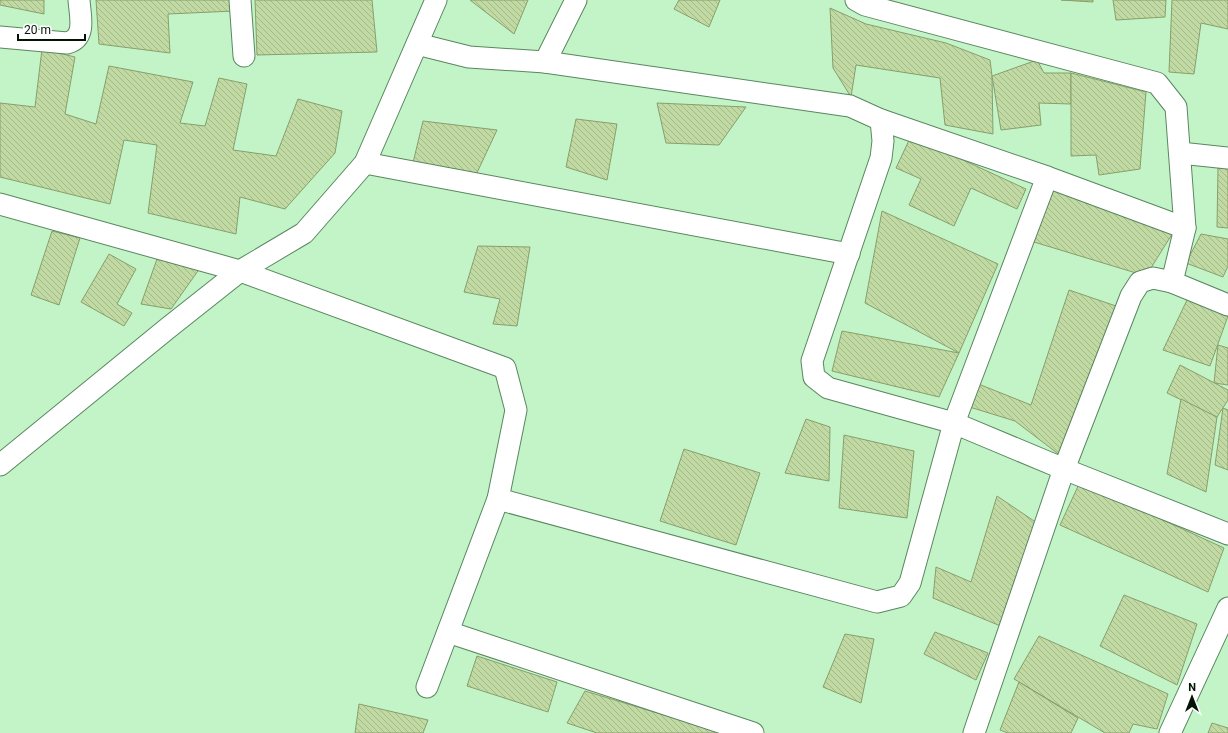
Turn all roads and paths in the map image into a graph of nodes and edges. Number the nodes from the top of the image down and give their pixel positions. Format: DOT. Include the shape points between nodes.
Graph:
graph roads {
  1 [pos="80,0"];
  2 [pos="240,0"];
  3 [pos="436,0"];
  4 [pos="576,0"];
  5 [pos="856,0"];
  6 [pos="0,37"];
  7 [pos="417,44"];
  8 [pos="244,56"];
  9 [pos="545,62"];
  10 [pos="881,120"];
  11 [pos="1180,154"];
  12 [pos="1228,158"];
  13 [pos="366,164"];
  14 [pos="1047,177"];
  15 [pos="0,204"];
  16 [pos="1186,228"];
  17 [pos="849,254"];
  18 [pos="240,271"];
  19 [pos="1172,282"];
  20 [pos="1228,305"];
  21 [pos="954,423"];
  22 [pos="0,465"];
  23 [pos="1064,469"];
  24 [pos="498,499"];
  25 [pos="1228,534"];
  26 [pos="1228,608"];
  27 [pos="448,632"];
  28 [pos="427,686"];
  29 [pos="754,733"];
  30 [pos="974,733"];
  31 [pos="1170,733"];
  1 -- 6 [label="street" via="81,31 73,41 67,43"];
  2 -- 8 [label="street"];
  3 -- 7 [label="street"];
  4 -- 9 [label="street"];
  5 -- 11 [label="street" via="866,5 1157,83 1176,107"];
  7 -- 9 [label="street" via="469,57"];
  7 -- 13 [label="street"];
  9 -- 10 [label="street" via="850,106"];
  10 -- 14 [label="street"];
  10 -- 17 [label="street" via="881,158"];
  11 -- 12 [label="street"];
  11 -- 16 [label="street"];
  13 -- 17 [label="street"];
  13 -- 18 [label="street" via="304,232"];
  14 -- 16 [label="street"];
  14 -- 21 [label="street"];
  15 -- 18 [label="street"];
  16 -- 19 [label="street"];
  17 -- 21 [label="street" via="812,361 814,377 828,388"];
  18 -- 22 [label="street"];
  18 -- 24 [label="street" via="505,368 516,410"];
  19 -- 20 [label="street"];
  19 -- 23 [label="street" via="1153,278 1140,282 1132,296"];
  21 -- 23 [label="street"];
  21 -- 24 [label="street" via="910,583 901,596 877,602"];
  23 -- 25 [label="street"];
  23 -- 30 [label="street"];
  24 -- 27 [label="street"];
  26 -- 31 [label="street"];
  27 -- 28 [label="street"];
  27 -- 29 [label="street"];
}
